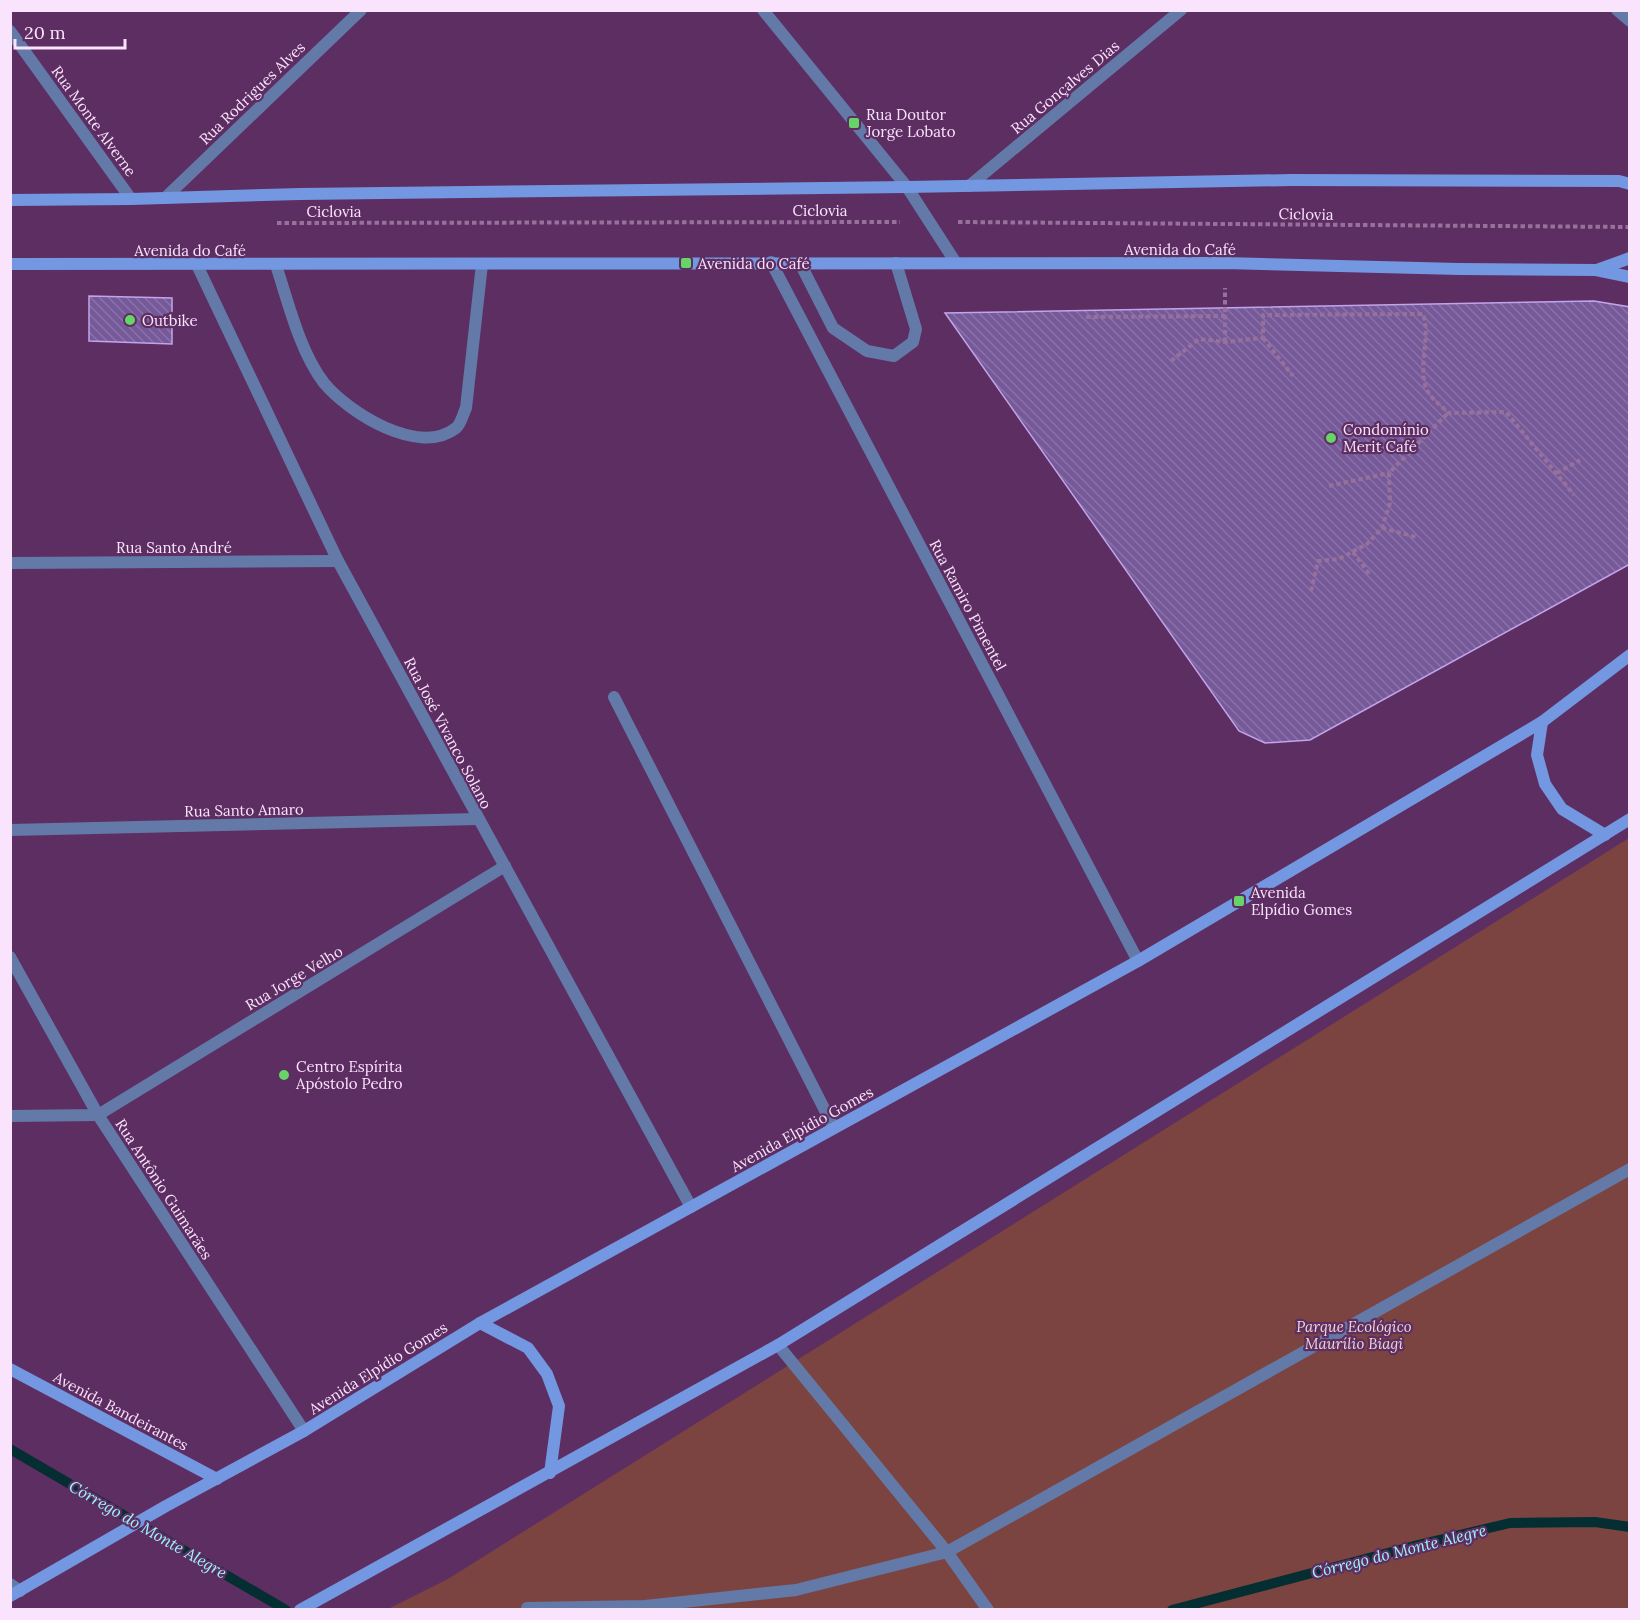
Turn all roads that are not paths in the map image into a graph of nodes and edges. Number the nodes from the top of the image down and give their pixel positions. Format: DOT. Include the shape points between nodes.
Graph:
graph roads {
  1 [pos="361,10"];
  2 [pos="763,10"];
  3 [pos="1617,10"];
  4 [pos="1174,13"];
  5 [pos="1629,21"];
  6 [pos="10,31"];
  7 [pos="1624,183"];
  8 [pos="969,186"];
  9 [pos="907,187"];
  10 [pos="165,198"];
  11 [pos="131,199"];
  12 [pos="10,200"];
  13 [pos="1629,258"];
  14 [pos="771,262"];
  15 [pos="800,263"];
  16 [pos="896,263"];
  17 [pos="956,263"];
  18 [pos="10,264"];
  19 [pos="482,264"];
  20 [pos="197,265"];
  21 [pos="276,265"];
  22 [pos="1596,270"];
  23 [pos="1629,277"];
  24 [pos="338,561"];
  25 [pos="10,563"];
  26 [pos="1629,655"];
  27 [pos="614,697"];
  28 [pos="1542,722"];
  29 [pos="477,819"];
  30 [pos="1629,819"];
  31 [pos="10,830"];
  32 [pos="1605,835"];
  33 [pos="505,866"];
  34 [pos="10,957"];
  35 [pos="1138,961"];
  36 [pos="98,1115"];
  37 [pos="10,1116"];
  38 [pos="834,1128"];
  39 [pos="1629,1169"];
  40 [pos="691,1207"];
  41 [pos="480,1323"];
  42 [pos="778,1345"];
  43 [pos="10,1369"];
  44 [pos="304,1431"];
  45 [pos="550,1473"];
  46 [pos="217,1479"];
  47 [pos="947,1552"];
  48 [pos="14,1590"];
  49 [pos="527,1608"];
  50 [pos="300,1610"];
  51 [pos="988,1610"];
  1 -- 10 [label="street, Rua Rodrigues Alves"];
  2 -- 9 [label="street"];
  3 -- 5 [label="street"];
  4 -- 8 [label="street, Rua Gonçalves Dias"];
  6 -- 11 [label="street, Rua Monte Alverne"];
  7 -- 8 [label="main road" via="1291,180"];
  8 -- 9 [label="main road"];
  9 -- 10 [label="main road"];
  9 -- 17 [label="street"];
  10 -- 11 [label="main road"];
  11 -- 12 [label="main road"];
  13 -- 22 [label="main road"];
  14 -- 15 [label="main road, Avenida do Café"];
  14 -- 19 [label="main road, Avenida do Café"];
  14 -- 35 [label="street, Rua Ramiro Pimentel"];
  15 -- 16 [label="main road, Avenida do Café"];
  15 -- 16 [label="street" via="833,328 867,351 894,356 914,342 916,328"];
  16 -- 17 [label="main road, Avenida do Café"];
  17 -- 22 [label="main road, Avenida do Café"];
  18 -- 20 [label="main road, Avenida do Café"];
  19 -- 21 [label="main road, Avenida do Café"];
  19 -- 21 [label="street" via="465,408 458,426 440,437 411,437 361,415 324,383 300,340"];
  20 -- 21 [label="main road, Avenida do Café"];
  20 -- 24 [label="street, Rua José Vivanco Solano"];
  22 -- 23 [label="main road, Avenida do Café"];
  24 -- 25 [label="street, Rua Santo André"];
  24 -- 29 [label="street, Rua José Vivanco Solano"];
  26 -- 28 [label="main road, Avenida Elpídio Gomes"];
  27 -- 38 [label="street"];
  28 -- 32 [label="main road" via="1537,755 1545,784 1562,809"];
  28 -- 35 [label="main road, Avenida Elpídio Gomes"];
  29 -- 31 [label="street, Rua Santo Amaro"];
  29 -- 33 [label="street, Rua José Vivanco Solano"];
  30 -- 32 [label="main road"];
  32 -- 42 [label="main road"];
  33 -- 36 [label="street, Rua Jorge Velho"];
  33 -- 40 [label="street, Rua José Vivanco Solano"];
  34 -- 36 [label="street, Rua Antônio Guimarães"];
  35 -- 38 [label="main road, Avenida Elpídio Gomes"];
  36 -- 37 [label="street"];
  36 -- 44 [label="street, Rua Antônio Guimarães"];
  38 -- 40 [label="main road, Avenida Elpídio Gomes"];
  39 -- 47 [label="street"];
  40 -- 41 [label="main road, Avenida Elpídio Gomes"];
  41 -- 44 [label="main road, Avenida Elpídio Gomes"];
  41 -- 45 [label="main road" via="528,1348 547,1374 559,1406"];
  42 -- 45 [label="main road"];
  42 -- 47 [label="street"];
  43 -- 46 [label="main road, Avenida Bandeirantes"];
  44 -- 46 [label="main road, Avenida Elpídio Gomes"];
  45 -- 50 [label="main road"];
  46 -- 48 [label="main road, Avenida Elpídio Gomes"];
  47 -- 49 [label="street" via="796,1590 645,1606"];
  47 -- 51 [label="street"];
}
